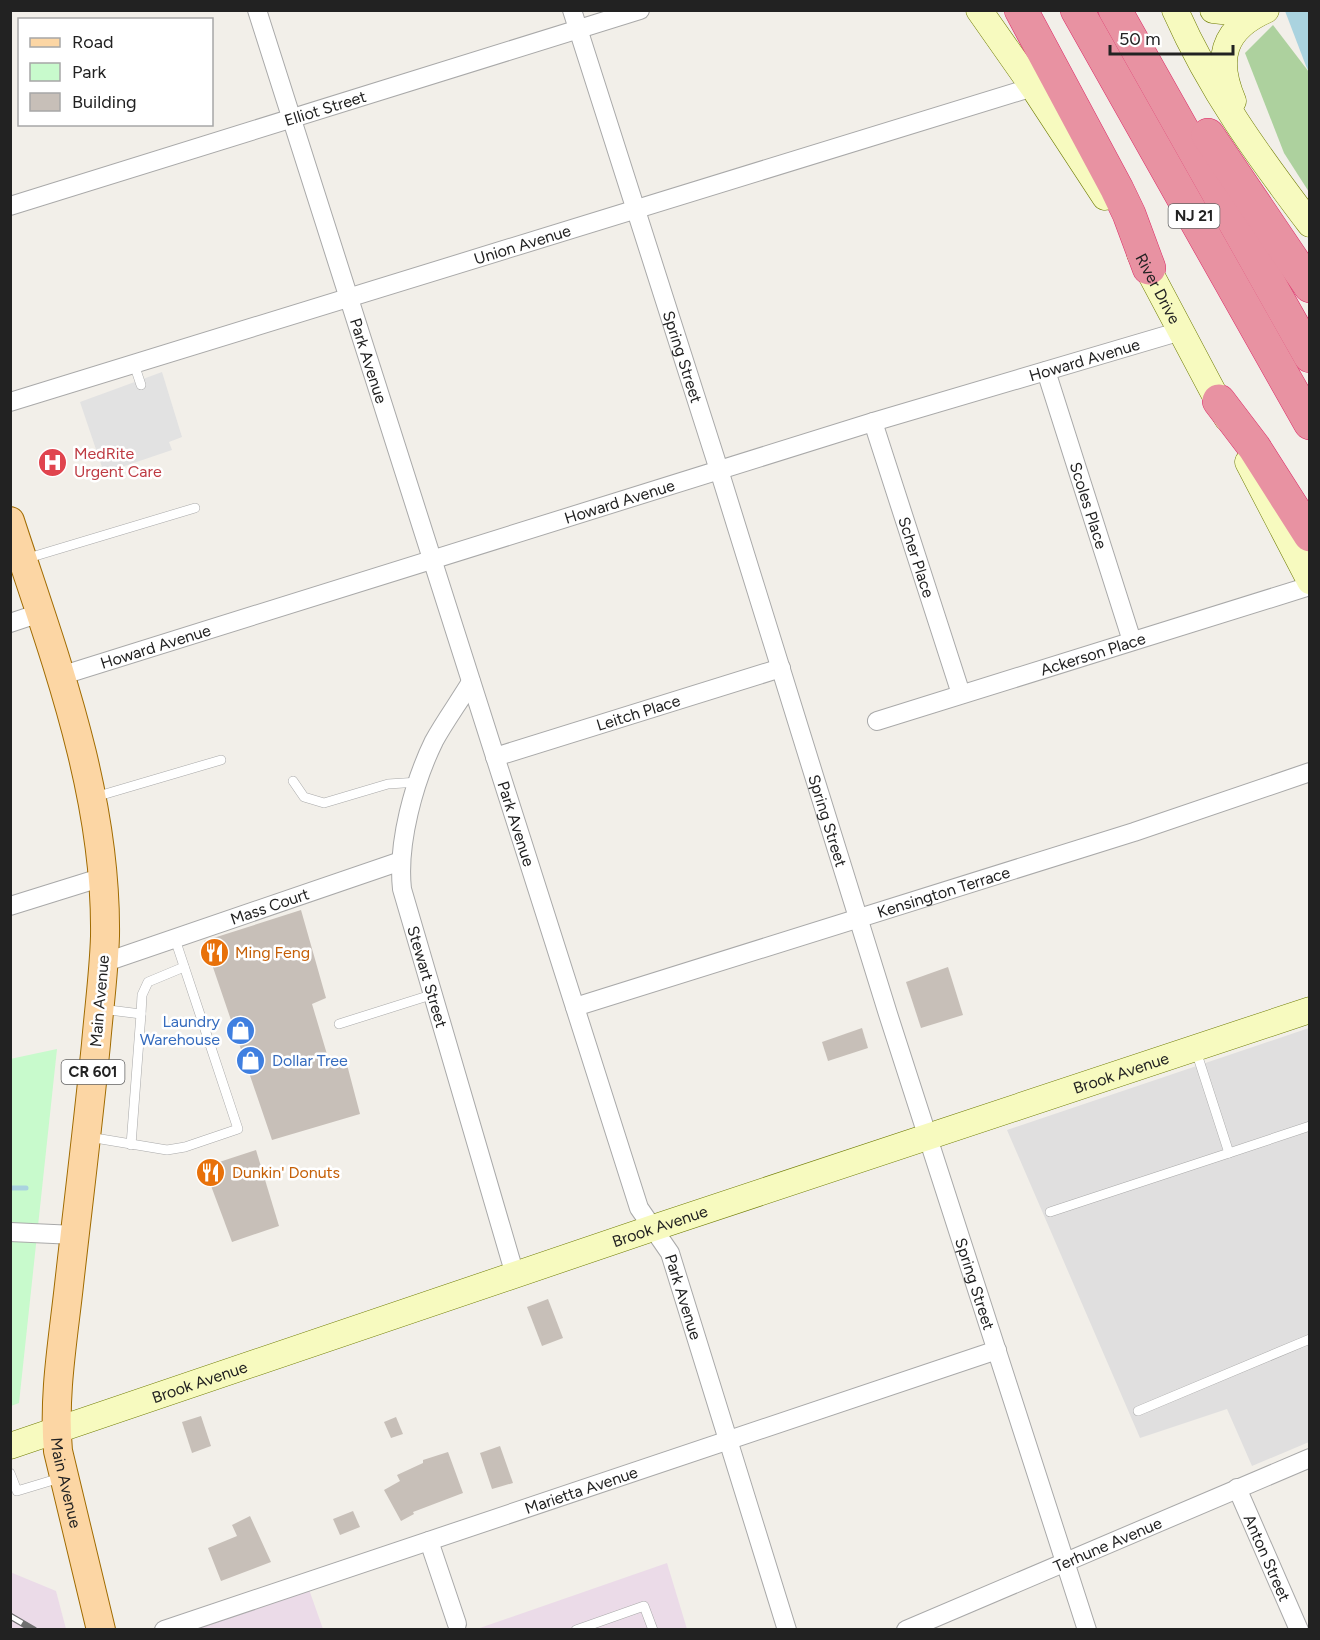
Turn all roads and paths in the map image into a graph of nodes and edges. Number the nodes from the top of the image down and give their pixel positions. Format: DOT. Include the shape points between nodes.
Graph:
graph roads {
  1 [pos="257,10"];
  2 [pos="572,10"];
  3 [pos="640,10"];
  4 [pos="979,10"];
  5 [pos="1021,10"];
  6 [pos="1077,10"];
  7 [pos="1115,10"];
  8 [pos="1121,10"];
  9 [pos="1175,10"];
  10 [pos="1213,10"];
  11 [pos="1258,10"];
  12 [pos="1266,10"];
  13 [pos="578,29"];
  14 [pos="1033,87"];
  15 [pos="291,118"];
  16 [pos="1265,165"];
  17 [pos="10,206"];
  18 [pos="635,208"];
  19 [pos="1310,224"];
  20 [pos="1149,268"];
  21 [pos="1310,286"];
  22 [pos="349,298"];
  23 [pos="1181,330"];
  24 [pos="1310,357"];
  25 [pos="134,364"];
  26 [pos="1046,371"];
  27 [pos="141,385"];
  28 [pos="1219,401"];
  29 [pos="10,402"];
  30 [pos="873,422"];
  31 [pos="1310,423"];
  32 [pos="719,470"];
  33 [pos="195,508"];
  34 [pos="10,521"];
  35 [pos="1310,535"];
  36 [pos="23,559"];
  37 [pos="432,559"];
  38 [pos="1310,584"];
  39 [pos="40,613"];
  40 [pos="10,623"];
  41 [pos="1132,641"];
  42 [pos="781,668"];
  43 [pos="60,676"];
  44 [pos="471,682"];
  45 [pos="961,694"];
  46 [pos="877,721"];
  47 [pos="495,757"];
  48 [pos="221,760"];
  49 [pos="1310,772"];
  50 [pos="293,781"];
  51 [pos="418,782"];
  52 [pos="93,797"];
  53 [pos="401,861"];
  54 [pos="103,877"];
  55 [pos="10,906"];
  56 [pos="859,917"];
  57 [pos="175,939"];
  58 [pos="103,963"];
  59 [pos="184,966"];
  60 [pos="434,994"];
  61 [pos="575,1007"];
  62 [pos="99,1009"];
  63 [pos="1310,1010"];
  64 [pos="141,1014"];
  65 [pos="339,1024"];
  66 [pos="1195,1048"];
  67 [pos="1310,1126"];
  68 [pos="86,1137"];
  69 [pos="928,1137"];
  70 [pos="131,1145"];
  71 [pos="1229,1153"];
  72 [pos="1050,1212"];
  73 [pos="653,1228"];
  74 [pos="10,1232"];
  75 [pos="75,1235"];
  76 [pos="515,1275"];
  77 [pos="1310,1339"];
  78 [pos="997,1350"];
  79 [pos="1138,1411"];
  80 [pos="56,1431"];
  81 [pos="728,1440"];
  82 [pos="10,1446"];
  83 [pos="1310,1458"];
  84 [pos="10,1473"];
  85 [pos="64,1477"];
  86 [pos="1237,1488"];
  87 [pos="429,1541"];
  88 [pos="1064,1561"];
  89 [pos="458,1627"];
  90 [pos="101,1629"];
  91 [pos="164,1629"];
  92 [pos="576,1629"];
  93 [pos="653,1629"];
  94 [pos="787,1629"];
  95 [pos="906,1629"];
  96 [pos="1086,1629"];
  97 [pos="1299,1629"];
  1 -- 15 [label="street, Park Avenue"];
  2 -- 13 [label="street, Spring Street"];
  3 -- 13 [label="street, Elliot Street"];
  4 -- 14 [label="main road, River Drive"];
  5 -- 20 [label="highway" via="1117,189"];
  6 -- 31 [label="highway, NJ 21"];
  7 -- 24 [label="highway, NJ 21"];
  8 -- 21 [label="highway"];
  9 -- 16 [label="main road" via="1209,79"];
  10 -- 11 [label="main road"];
  12 -- 16 [label="main road" via="1233,34 1223,60 1228,90"];
  13 -- 15 [label="street, Elliot Street"];
  13 -- 18 [label="street, Spring Street"];
  14 -- 18 [label="street, Union Avenue"];
  14 -- 20 [label="main road, River Drive"];
  15 -- 17 [label="street, Elliot Street"];
  15 -- 22 [label="street, Park Avenue"];
  16 -- 19 [label="main road"];
  18 -- 22 [label="street, Union Avenue"];
  18 -- 32 [label="street, Spring Street"];
  20 -- 23 [label="main road, River Drive"];
  22 -- 25 [label="street, Union Avenue"];
  22 -- 37 [label="street, Park Avenue"];
  23 -- 26 [label="street, Howard Avenue"];
  23 -- 28 [label="main road, River Drive"];
  25 -- 27 [label="lane"];
  25 -- 29 [label="street, Union Avenue"];
  26 -- 30 [label="street, Howard Avenue"];
  26 -- 41 [label="street, Scoles Place"];
  28 -- 35 [label="highway" via="1254,447"];
  28 -- 38 [label="main road, River Drive"];
  30 -- 32 [label="street, Howard Avenue"];
  30 -- 45 [label="street, Scher Place"];
  32 -- 37 [label="street, Howard Avenue"];
  32 -- 42 [label="street, Spring Street"];
  33 -- 36 [label="lane"];
  34 -- 36 [label="main road, Main Avenue / CR 601"];
  36 -- 39 [label="main road, Main Avenue / CR 601"];
  37 -- 43 [label="street, Howard Avenue"];
  37 -- 44 [label="street, Park Avenue"];
  38 -- 41 [label="street, Ackerson Place"];
  39 -- 40 [label="street"];
  39 -- 43 [label="main road, Main Avenue / CR 601"];
  41 -- 45 [label="street, Ackerson Place"];
  42 -- 47 [label="street, Leitch Place"];
  42 -- 56 [label="street, Spring Street"];
  43 -- 52 [label="main road, Main Avenue / CR 601"];
  44 -- 47 [label="street, Park Avenue"];
  44 -- 51 [label="street, Stewart Street" via="435,741"];
  45 -- 46 [label="street, Ackerson Place"];
  47 -- 61 [label="street, Park Avenue"];
  48 -- 52 [label="lane"];
  49 -- 56 [label="street, Kensington Terrace" via="1134,832"];
  50 -- 51 [label="lane" via="304,797 324,803 388,784"];
  51 -- 53 [label="street, Stewart Street"];
  52 -- 54 [label="main road, Main Avenue / CR 601"];
  53 -- 57 [label="street, Mass Court"];
  53 -- 60 [label="street, Stewart Street" via="402,889"];
  54 -- 55 [label="street"];
  54 -- 58 [label="main road, Main Avenue / CR 601"];
  56 -- 61 [label="street, Kensington Terrace"];
  56 -- 69 [label="street, Spring Street"];
  57 -- 58 [label="street, Mass Court"];
  57 -- 59 [label="lane"];
  58 -- 62 [label="main road, Main Avenue / CR 601"];
  59 -- 64 [label="lane" via="148,982 142,995"];
  59 -- 70 [label="lane" via="238,1129 167,1150"];
  60 -- 65 [label="lane"];
  60 -- 76 [label="street, Stewart Street"];
  61 -- 73 [label="street, Park Avenue" via="639,1208"];
  62 -- 64 [label="lane"];
  62 -- 68 [label="main road, Main Avenue / CR 601"];
  63 -- 66 [label="main road, Brook Avenue"];
  64 -- 70 [label="lane"];
  66 -- 69 [label="main road, Brook Avenue"];
  66 -- 71 [label="lane"];
  67 -- 71 [label="lane"];
  68 -- 70 [label="lane"];
  68 -- 75 [label="main road, Main Avenue / CR 601"];
  69 -- 73 [label="main road, Brook Avenue"];
  69 -- 78 [label="street, Spring Street"];
  71 -- 72 [label="lane"];
  73 -- 76 [label="main road, Brook Avenue"];
  73 -- 81 [label="street, Park Avenue" via="670,1252"];
  74 -- 75 [label="street"];
  75 -- 80 [label="main road, Main Avenue / CR 601"];
  76 -- 80 [label="main road, Brook Avenue"];
  77 -- 79 [label="lane"];
  78 -- 81 [label="street, Marietta Avenue"];
  78 -- 88 [label="street, Spring Street"];
  80 -- 82 [label="main road, Brook Avenue"];
  80 -- 85 [label="main road, Main Avenue / CR 601"];
  81 -- 87 [label="street, Marietta Avenue"];
  81 -- 94 [label="street, Park Avenue"];
  83 -- 86 [label="street, Terhune Avenue"];
  84 -- 85 [label="lane" via="17,1491"];
  85 -- 90 [label="main road, Main Avenue / CR 601"];
  86 -- 88 [label="street, Terhune Avenue"];
  86 -- 97 [label="street, Anton Street"];
  87 -- 89 [label="street"];
  87 -- 91 [label="street, Marietta Avenue"];
  88 -- 95 [label="street, Terhune Avenue"];
  88 -- 96 [label="street, Spring Street"];
  92 -- 93 [label="lane" via="644,1606"];
}
